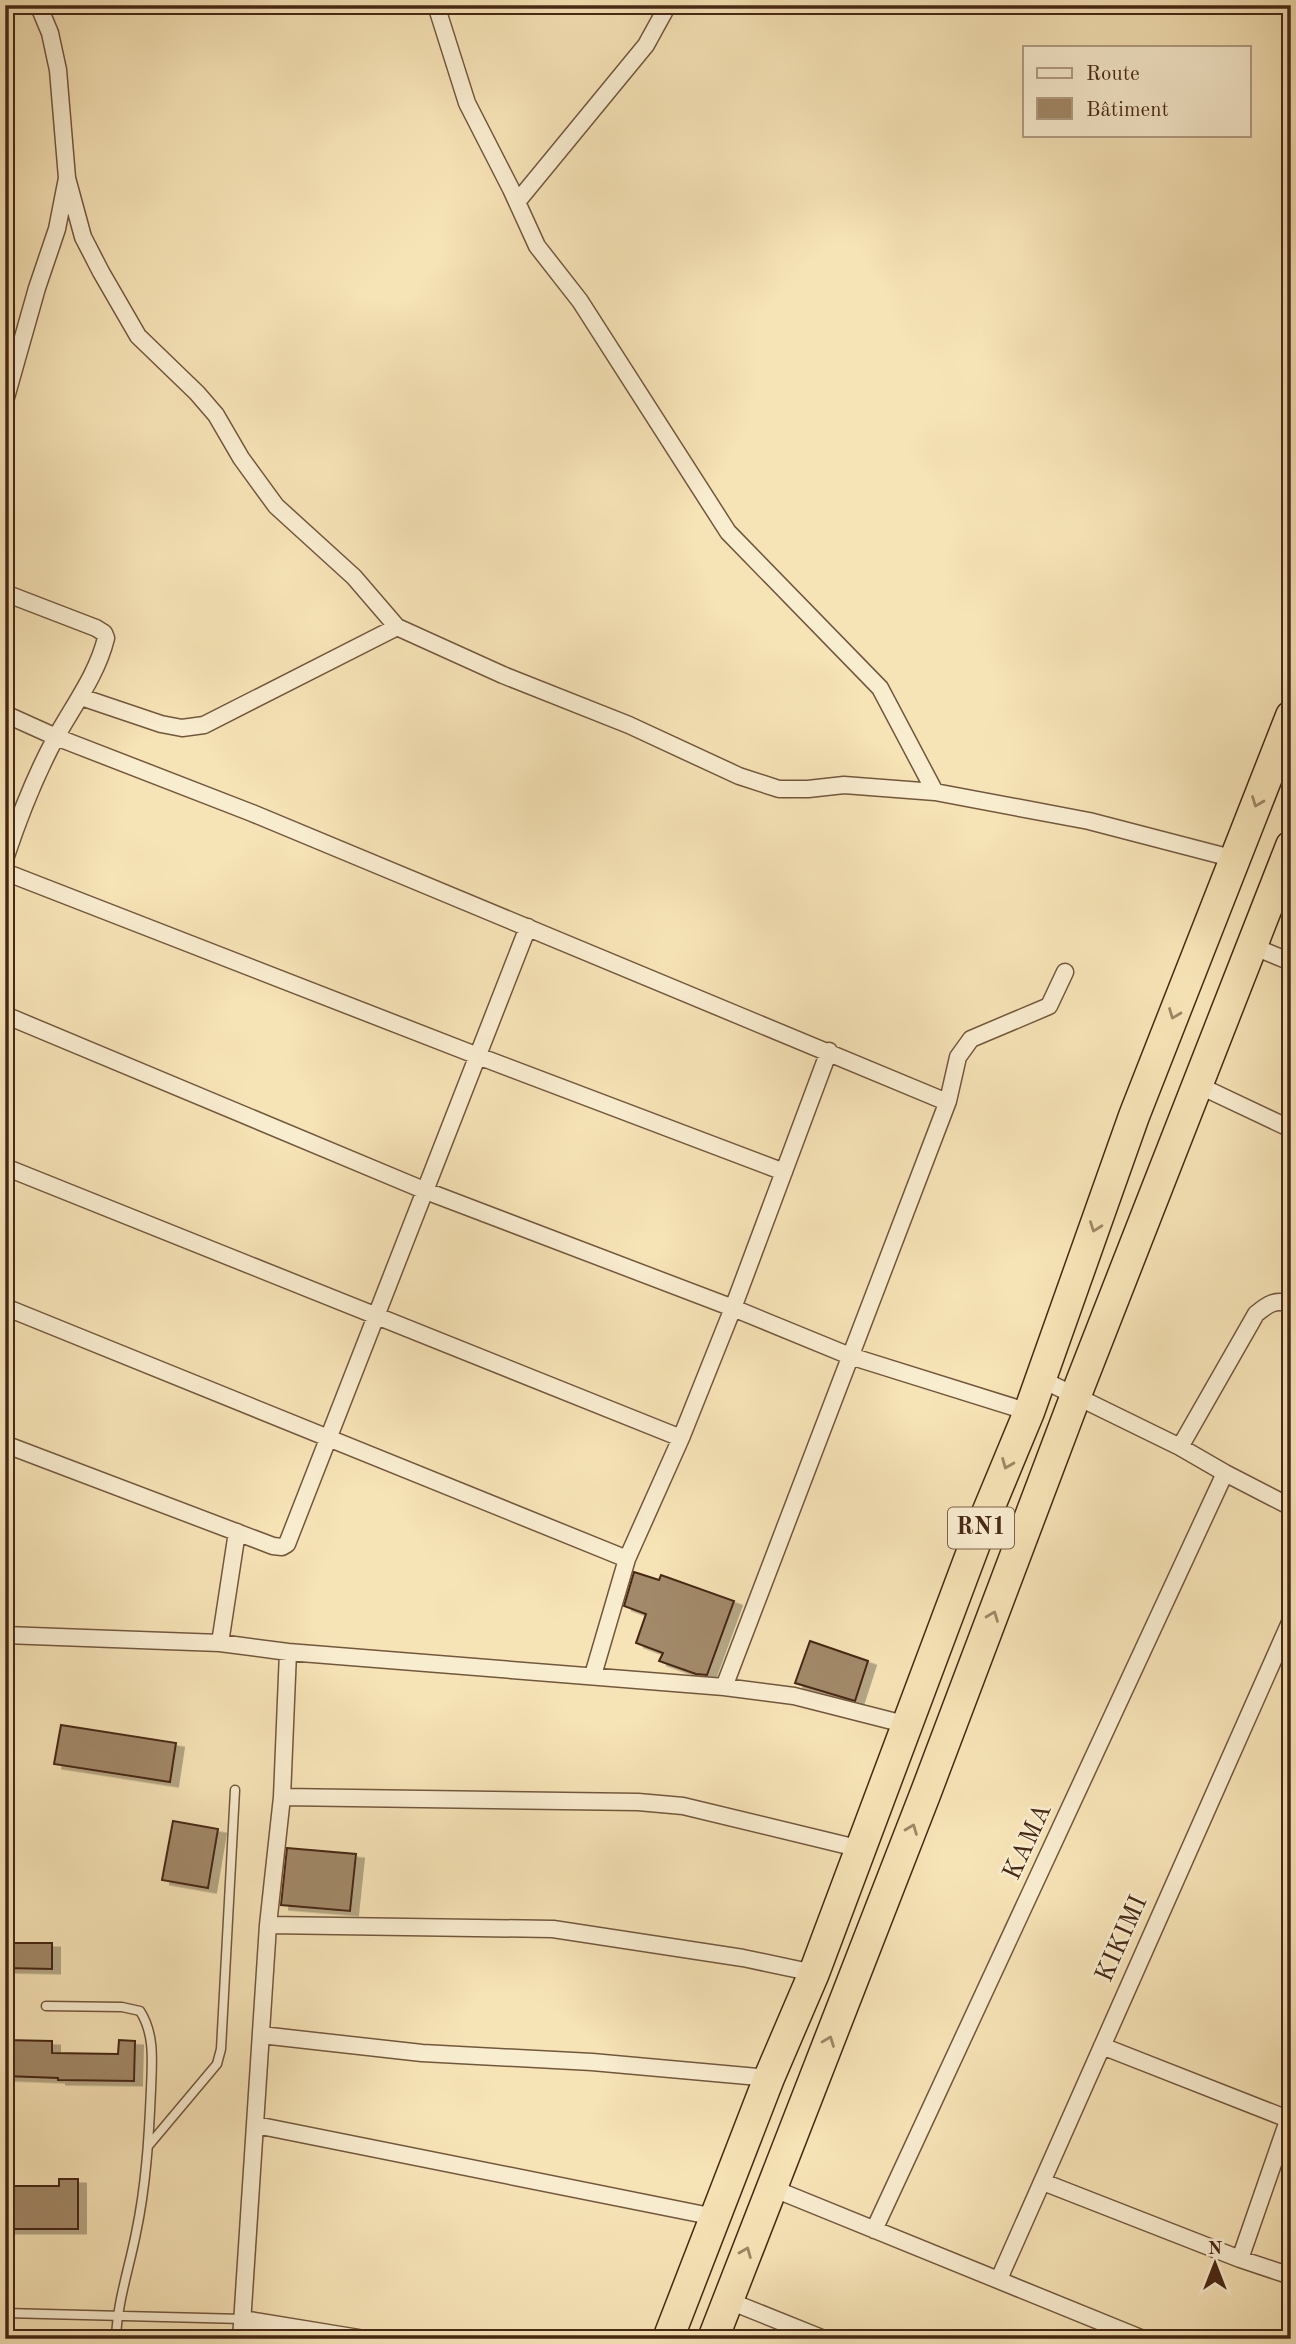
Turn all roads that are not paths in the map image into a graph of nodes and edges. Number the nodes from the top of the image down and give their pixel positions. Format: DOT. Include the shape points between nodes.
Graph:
graph roads {
  1 [pos="36,5"];
  2 [pos="436,5"];
  3 [pos="668,5"];
  4 [pos="67,178"];
  5 [pos="517,202"];
  6 [pos="5,401"];
  7 [pos="5,593"];
  8 [pos="397,627"];
  9 [pos="81,697"];
  10 [pos="5,714"];
  11 [pos="1291,716"];
  12 [pos="55,737"];
  13 [pos="935,792"];
  14 [pos="1291,846"];
  15 [pos="5,859"];
  16 [pos="1235,859"];
  17 [pos="5,872"];
  18 [pos="528,927"];
  19 [pos="1252,946"];
  20 [pos="1291,962"];
  21 [pos="1065,972"];
  22 [pos="5,1015"];
  23 [pos="829,1051"];
  24 [pos="478,1056"];
  25 [pos="1198,1085"];
  26 [pos="948,1101"];
  27 [pos="1291,1129"];
  28 [pos="5,1167"];
  29 [pos="784,1172"];
  30 [pos="426,1191"];
  31 [pos="1291,1304"];
  32 [pos="5,1307"];
  33 [pos="733,1308"];
  34 [pos="377,1317"];
  35 [pos="850,1356"];
  36 [pos="1041,1379"];
  37 [pos="1076,1395"];
  38 [pos="1029,1412"];
  39 [pos="681,1438"];
  40 [pos="329,1440"];
  41 [pos="7,1445"];
  42 [pos="1180,1447"];
  43 [pos="1224,1473"];
  44 [pos="1291,1507"];
  45 [pos="237,1532"];
  46 [pos="627,1559"];
  47 [pos="1291,1620"];
  48 [pos="5,1635"];
  49 [pos="220,1643"];
  50 [pos="288,1652"];
  51 [pos="593,1675"];
  52 [pos="724,1686"];
  53 [pos="908,1724"];
  54 [pos="235,1790"];
  55 [pos="282,1797"];
  56 [pos="861,1849"];
  57 [pos="268,1925"];
  58 [pos="814,1973"];
  59 [pos="46,2006"];
  60 [pos="261,2035"];
  61 [pos="1102,2046"];
  62 [pos="769,2078"];
  63 [pos="1289,2115"];
  64 [pos="256,2125"];
  65 [pos="1285,2143"];
  66 [pos="149,2146"];
  67 [pos="1043,2182"];
  68 [pos="772,2188"];
  69 [pos="715,2217"];
  70 [pos="874,2230"];
  71 [pos="1240,2259"];
  72 [pos="1291,2276"];
  73 [pos="999,2279"];
  74 [pos="727,2300"];
  75 [pos="5,2313"];
  76 [pos="117,2317"];
  77 [pos="243,2319"];
  78 [pos="361,2338"];
  79 [pos="116,2339"];
  80 [pos="241,2339"];
  81 [pos="668,2339"];
  82 [pos="713,2339"];
  83 [pos="824,2339"];
  84 [pos="1143,2339"];
  1 -- 4 [label="street" via="50,33 58,70"];
  2 -- 5 [label="street" via="467,103"];
  3 -- 5 [label="street" via="646,45"];
  4 -- 6 [label="street" via="57,229"];
  4 -- 8 [label="street" via="83,237 138,336 216,415 276,506 354,577"];
  5 -- 13 [label="street" via="537,246 580,301 728,531 880,688"];
  7 -- 9 [label="street" via="104,633 104,646"];
  8 -- 9 [label="street" via="204,725 172,726"];
  8 -- 13 [label="street" via="503,676 779,789 844,785"];
  9 -- 12 [label="street"];
  10 -- 12 [label="street"];
  11 -- 16 [label="highway, RN1, one-way"];
  12 -- 15 [label="street" via="29,789"];
  12 -- 18 [label="street"];
  13 -- 16 [label="street" via="1089,821"];
  14 -- 19 [label="highway, RN1"];
  16 -- 36 [label="highway, RN1, one-way" via="1134,1116"];
  17 -- 24 [label="street"];
  18 -- 23 [label="street"];
  18 -- 24 [label="street"];
  19 -- 20 [label="street"];
  19 -- 25 [label="highway, RN1"];
  21 -- 26 [label="street" via="1049,1006 971,1039 958,1058"];
  22 -- 30 [label="street"];
  23 -- 26 [label="street"];
  23 -- 29 [label="street"];
  24 -- 29 [label="street"];
  24 -- 30 [label="street"];
  25 -- 27 [label="street"];
  25 -- 37 [label="highway, RN1"];
  26 -- 35 [label="street"];
  28 -- 34 [label="street"];
  29 -- 33 [label="street"];
  30 -- 33 [label="street"];
  30 -- 34 [label="street"];
  31 -- 42 [label="street" via="1270,1302 1256,1314"];
  32 -- 40 [label="street"];
  33 -- 35 [label="street"];
  33 -- 39 [label="street"];
  34 -- 39 [label="street"];
  34 -- 40 [label="street"];
  35 -- 38 [label="street"];
  35 -- 52 [label="street"];
  36 -- 37 [label="street"];
  36 -- 38 [label="highway, RN1"];
  37 -- 42 [label="street"];
  68 -- 37 [label="highway, RN1, one-way"];
  38 -- 53 [label="highway, RN1, one-way"];
  39 -- 46 [label="street"];
  40 -- 45 [label="street" via="287,1544 273,1546"];
  40 -- 46 [label="street"];
  41 -- 45 [label="street"];
  42 -- 43 [label="street"];
  43 -- 44 [label="street"];
  43 -- 70 [label="street, KAMA"];
  45 -- 49 [label="street"];
  46 -- 51 [label="street"];
  47 -- 61 [label="street, KIKIMI"];
  48 -- 49 [label="street"];
  49 -- 50 [label="street"];
  50 -- 51 [label="street"];
  50 -- 55 [label="street"];
  51 -- 52 [label="street"];
  52 -- 53 [label="street" via="794,1696"];
  53 -- 56 [label="highway, RN1"];
  54 -- 66 [label="lane" via="221,2049 217,2064"];
  55 -- 56 [label="street" via="683,1806"];
  55 -- 57 [label="street"];
  56 -- 58 [label="highway, RN1"];
  57 -- 58 [label="street" via="553,1928"];
  57 -- 60 [label="street"];
  58 -- 62 [label="highway, RN1"];
  59 -- 66 [label="lane" via="140,2011 150,2037"];
  60 -- 62 [label="street" via="422,2053"];
  60 -- 64 [label="street"];
  61 -- 63 [label="street"];
  61 -- 67 [label="street, KIKIMI"];
  62 -- 69 [label="highway, RN1"];
  63 -- 65 [label="street"];
  64 -- 69 [label="street"];
  64 -- 77 [label="street"];
  65 -- 71 [label="street"];
  66 -- 76 [label="lane"];
  67 -- 71 [label="street"];
  67 -- 73 [label="street, KIKIMI"];
  68 -- 70 [label="street"];
  74 -- 68 [label="highway, RN1, one-way"];
  69 -- 81 [label="highway, RN1"];
  70 -- 73 [label="street"];
  71 -- 72 [label="street"];
  73 -- 84 [label="street"];
  74 -- 82 [label="highway, RN1"];
  74 -- 83 [label="street"];
  75 -- 76 [label="lane"];
  76 -- 77 [label="lane"];
  76 -- 79 [label="lane"];
  77 -- 78 [label="street"];
  77 -- 80 [label="street"];
}
